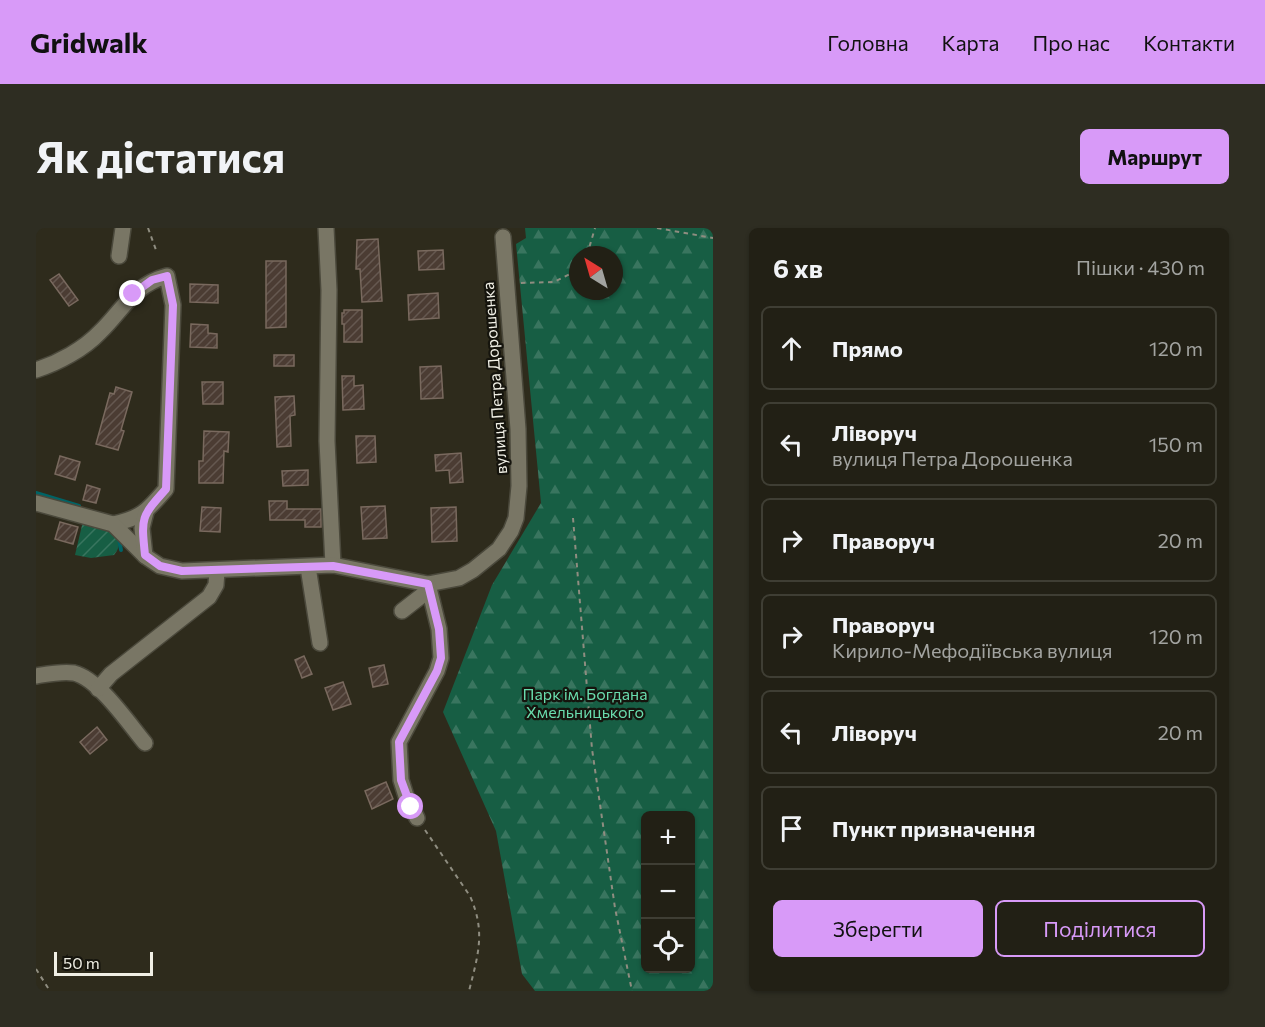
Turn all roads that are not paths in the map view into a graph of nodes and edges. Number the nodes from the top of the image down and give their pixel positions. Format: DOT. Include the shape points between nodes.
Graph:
graph roads {
  1 [pos="123,228"];
  2 [pos="326,228"];
  3 [pos="503,237"];
  4 [pos="119,256"];
  5 [pos="36,370"];
  6 [pos="36,503"];
  7 [pos="146,512"];
  8 [pos="114,524"];
  9 [pos="145,555"];
  10 [pos="333,566"];
  11 [pos="308,567"];
  12 [pos="217,571"];
  13 [pos="429,587"];
  14 [pos="402,611"];
  15 [pos="320,643"];
  16 [pos="36,676"];
  17 [pos="98,689"];
  18 [pos="145,743"];
  19 [pos="417,818"];
  1 -- 4 [label="street"];
  2 -- 10 [label="street" via="327,441"];
  3 -- 13 [label="street, вулиця Петра Дорошенка" via="518,429 516,518 489,559 459,578"];
  5 -- 7 [label="street" via="91,341 133,294 152,280 167,276 173,305 166,489"];
  6 -- 8 [label="street, вулиця Петра Дорошенка"];
  7 -- 8 [label="street"];
  7 -- 9 [label="street" via="142,528"];
  8 -- 9 [label="street, вулиця Петра Дорошенка"];
  9 -- 12 [label="street, вулиця Петра Дорошенка" via="160,566 182,571"];
  10 -- 11 [label="street, вулиця Петра Дорошенка"];
  10 -- 13 [label="street, вулиця Петра Дорошенка"];
  11 -- 12 [label="street, вулиця Петра Дорошенка"];
  11 -- 15 [label="street"];
  12 -- 17 [label="street" via="216,585 209,597 111,674"];
  13 -- 14 [label="street"];
  13 -- 19 [label="street" via="441,658 399,742 401,780"];
  16 -- 17 [label="street" via="74,673"];
  17 -- 18 [label="street"];
}
